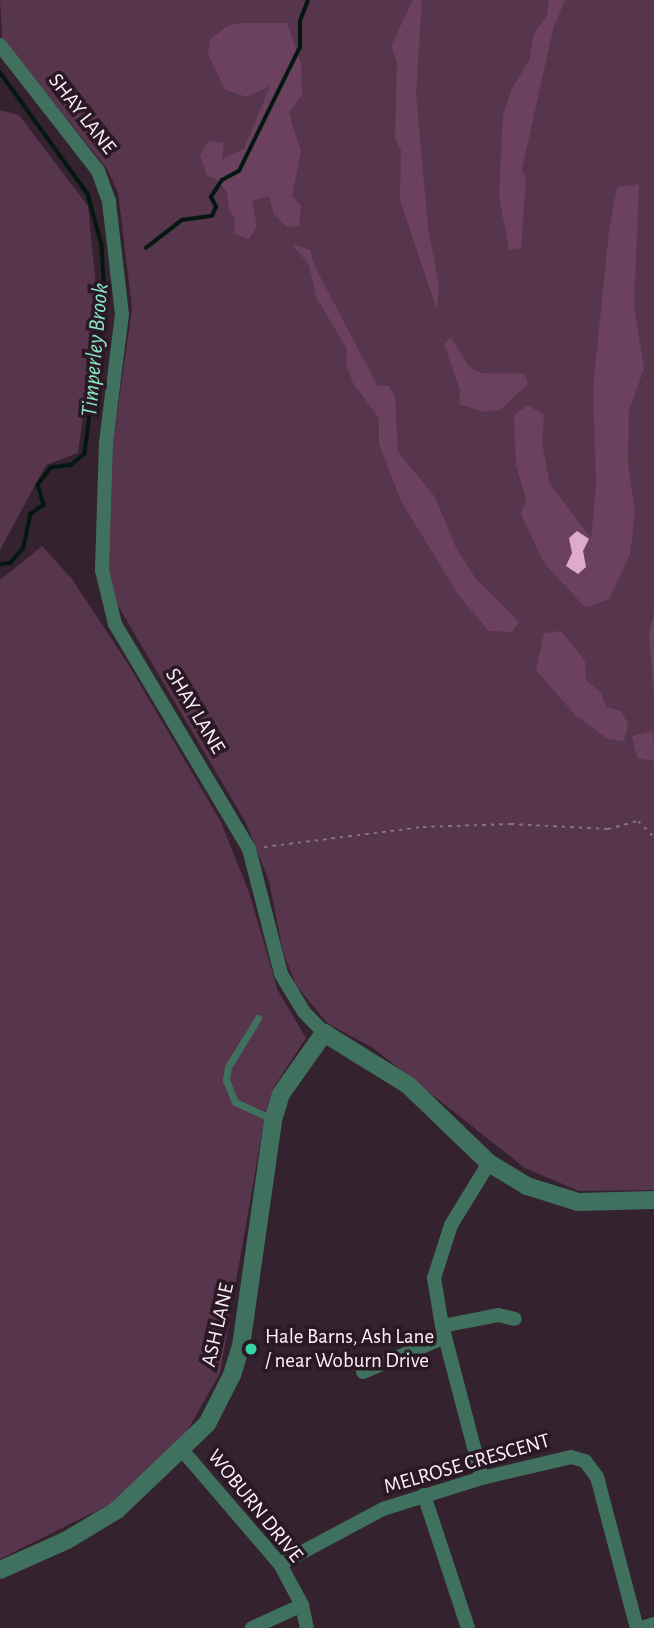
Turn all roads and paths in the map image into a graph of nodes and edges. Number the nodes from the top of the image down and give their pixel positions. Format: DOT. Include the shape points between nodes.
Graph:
graph roads {
  1 [pos="0,45"];
  2 [pos="654,837"];
  3 [pos="249,849"];
  4 [pos="258,1018"];
  5 [pos="324,1033"];
  6 [pos="273,1120"];
  7 [pos="489,1163"];
  8 [pos="654,1200"];
  9 [pos="515,1319"];
  10 [pos="443,1331"];
  11 [pos="363,1372"];
  12 [pos="183,1451"];
  13 [pos="482,1478"];
  14 [pos="424,1495"];
  15 [pos="280,1564"];
  16 [pos="0,1570"];
  17 [pos="302,1605"];
  18 [pos="654,1624"];
  19 [pos="252,1628"];
  20 [pos="307,1628"];
  21 [pos="468,1628"];
  22 [pos="639,1628"];
  1 -- 3 [label="street, SHAY LANE" via="99,171 110,202 122,314 105,456 102,574 115,624"];
  2 -- 3 [label="path" via="638,821 608,829 511,824 423,827"];
  3 -- 5 [label="street, SHAY LANE" via="281,974 303,1012"];
  4 -- 6 [label="lane" via="228,1067 226,1080 236,1102"];
  5 -- 6 [label="street, ASH LANE" via="281,1094"];
  5 -- 7 [label="street, SHAY LANE" via="408,1085"];
  6 -- 12 [label="street, ASH LANE" via="241,1346 217,1406"];
  7 -- 8 [label="street, SHAY LANE" via="527,1186 578,1202"];
  7 -- 10 [label="street" via="451,1225 434,1278"];
  9 -- 10 [label="street" via="498,1314"];
  10 -- 11 [label="street"];
  10 -- 13 [label="street"];
  12 -- 15 [label="street, WOBURN DRIVE"];
  12 -- 16 [label="street, ASH LANE" via="117,1510 67,1540"];
  13 -- 14 [label="street, MELROSE CRESCENT"];
  13 -- 22 [label="street, MELROSE CRESCENT" via="571,1457 585,1461 597,1477"];
  14 -- 15 [label="street, MELROSE CRESCENT" via="350,1525"];
  14 -- 21 [label="street"];
  15 -- 17 [label="street, WOBURN DRIVE"];
  17 -- 19 [label="street"];
  17 -- 20 [label="street, WOBURN DRIVE"];
  18 -- 22 [label="street, MELROSE CRESCENT"];
}
